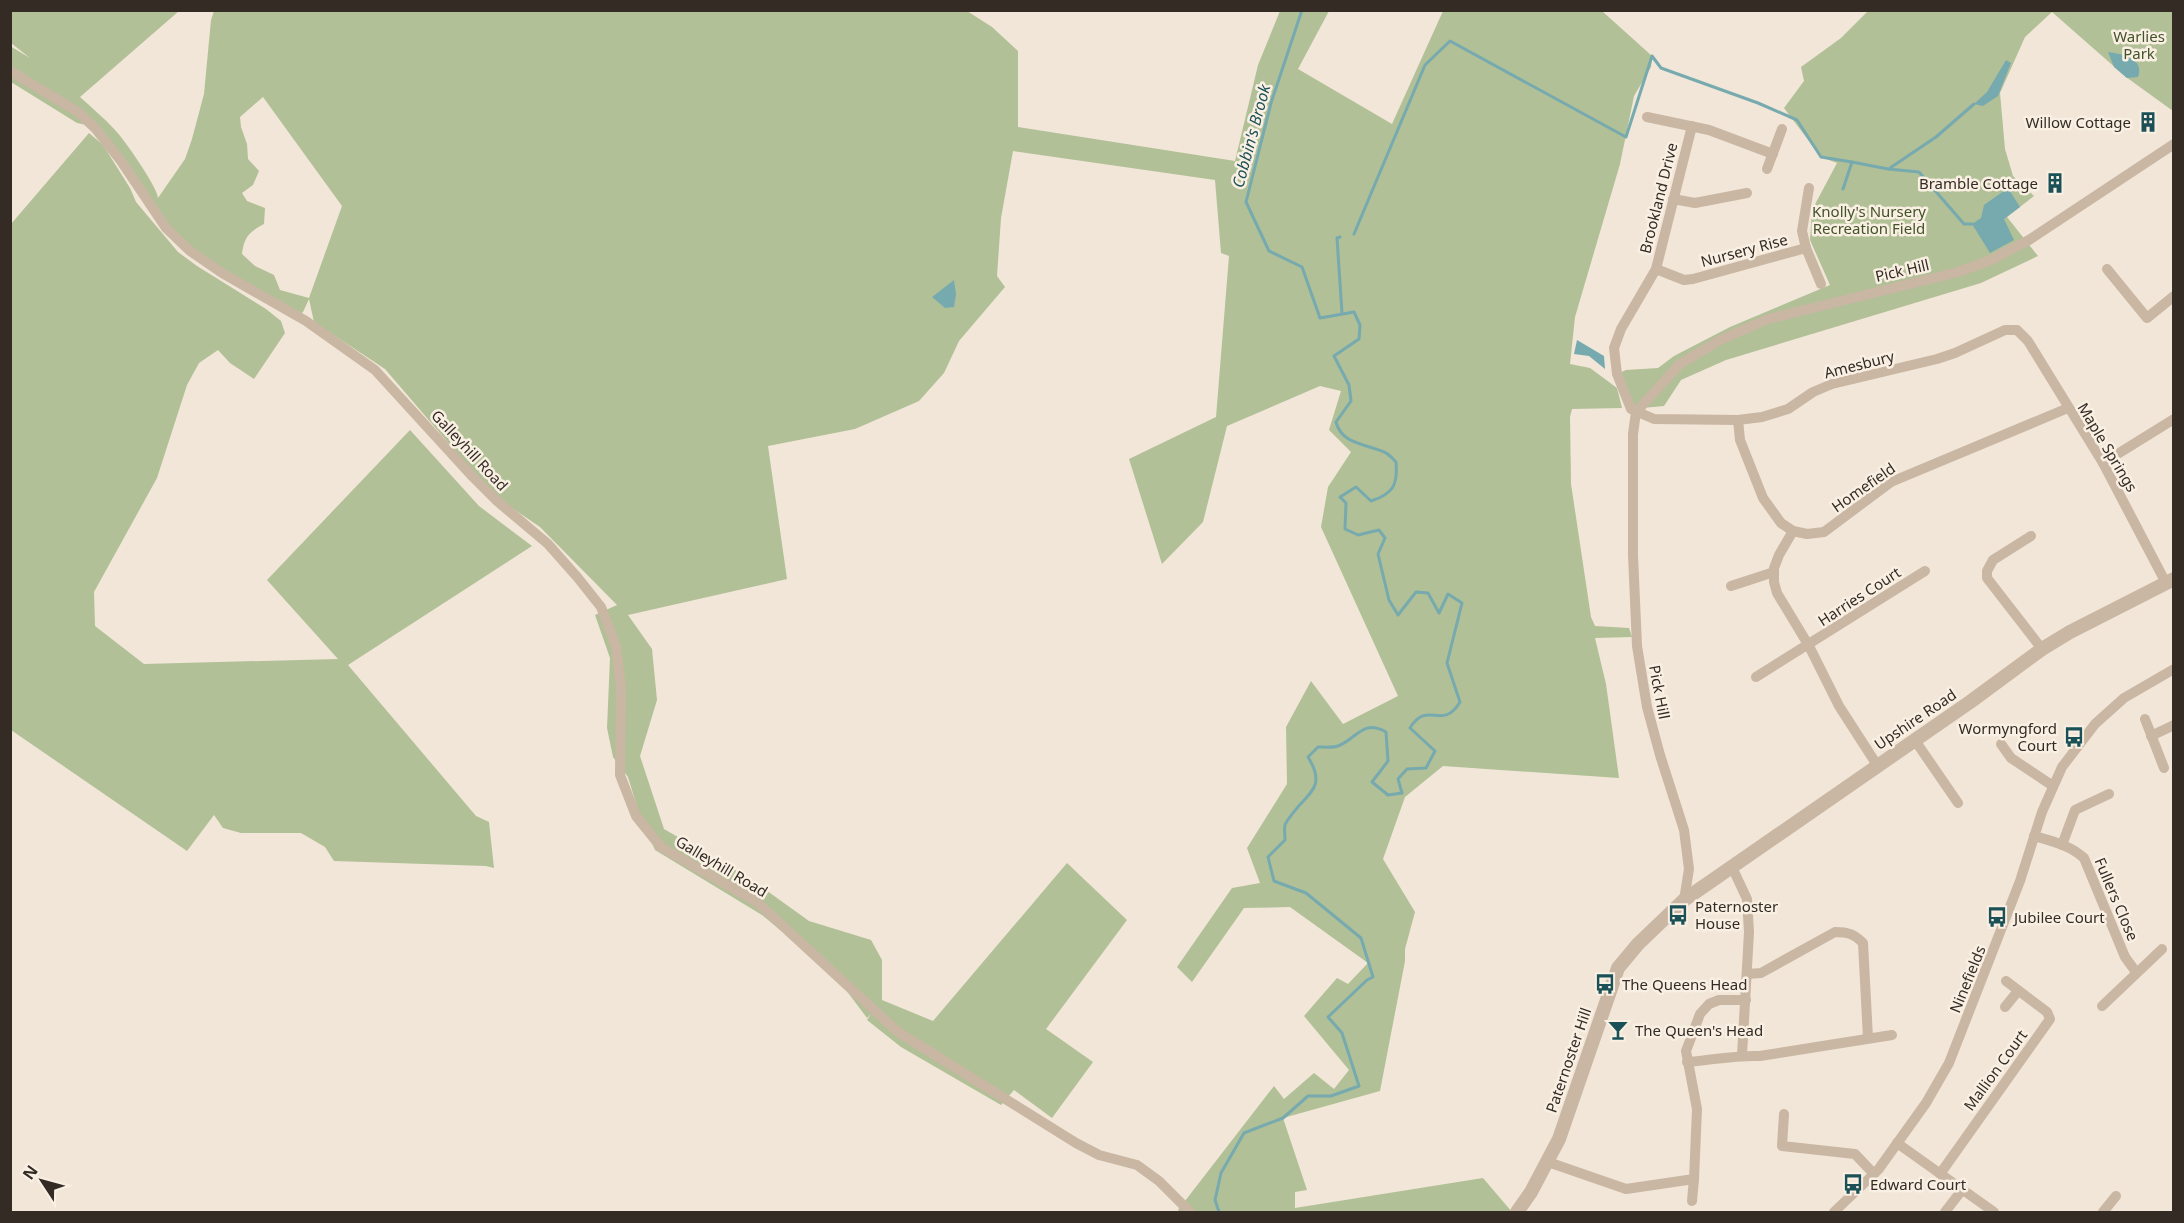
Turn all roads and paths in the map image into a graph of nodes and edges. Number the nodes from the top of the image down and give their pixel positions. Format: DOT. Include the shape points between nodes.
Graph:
graph roads {
  1 [pos="10,71"];
  2 [pos="1647,117"];
  3 [pos="1692,126"];
  4 [pos="1782,129"];
  5 [pos="2174,144"];
  6 [pos="1773,154"];
  7 [pos="1767,169"];
  8 [pos="1809,188"];
  9 [pos="1747,193"];
  10 [pos="1673,199"];
  11 [pos="1806,248"];
  12 [pos="1656,269"];
  13 [pos="2107,269"];
  14 [pos="1821,284"];
  15 [pos="2174,296"];
  16 [pos="2018,330"];
  17 [pos="2068,408"];
  18 [pos="1634,410"];
  19 [pos="2174,419"];
  20 [pos="1738,420"];
  21 [pos="2103,463"];
  22 [pos="1793,531"];
  23 [pos="2031,536"];
  24 [pos="1925,571"];
  25 [pos="1774,572"];
  26 [pos="2170,581"];
  27 [pos="1731,586"];
  28 [pos="1809,646"];
  29 [pos="2042,649"];
  30 [pos="2174,669"];
  31 [pos="1756,677"];
  32 [pos="2145,719"];
  33 [pos="2174,725"];
  34 [pos="2151,736"];
  35 [pos="1914,739"];
  36 [pos="2001,744"];
  37 [pos="1877,765"];
  38 [pos="2164,768"];
  39 [pos="2053,786"];
  40 [pos="2109,794"];
  41 [pos="1958,802"];
  42 [pos="2034,836"];
  43 [pos="2062,845"];
  44 [pos="1732,867"];
  45 [pos="1684,900"];
  46 [pos="2162,949"];
  47 [pos="2136,972"];
  48 [pos="1748,974"];
  49 [pos="2006,981"];
  50 [pos="2018,991"];
  51 [pos="1746,1000"];
  52 [pos="2102,1006"];
  53 [pos="2005,1007"];
  54 [pos="1892,1035"];
  55 [pos="1868,1038"];
  56 [pos="1742,1055"];
  57 [pos="1687,1062"];
  58 [pos="1784,1114"];
  59 [pos="1897,1143"];
  60 [pos="1548,1162"];
  61 [pos="1874,1174"];
  62 [pos="1940,1174"];
  63 [pos="1694,1179"];
  64 [pos="1962,1190"];
  65 [pos="2116,1196"];
  66 [pos="1692,1201"];
  67 [pos="1190,1212"];
  68 [pos="1517,1212"];
  69 [pos="1834,1212"];
  70 [pos="1945,1212"];
  71 [pos="1995,1212"];
  72 [pos="2103,1212"];
  1 -- 67 [label="street, Galleyhill Road" via="78,112 95,128 166,228 190,251 306,321 375,370 471,475 548,544 601,607 616,646 621,688 620,775 636,816 661,847 758,903 898,1032 1076,1143 1099,1155 1137,1165"];
  2 -- 3 [label="street, Brookland Drive"];
  3 -- 6 [label="street, Brookland Drive"];
  3 -- 10 [label="street, Brookland Drive"];
  4 -- 6 [label="street"];
  5 -- 18 [label="street, Pick Hill" via="2038,234 1991,260 1959,272 1768,319 1719,340 1680,364"];
  6 -- 7 [label="street"];
  8 -- 11 [label="street, Nursery Rise" via="1802,231"];
  9 -- 10 [label="street" via="1695,203"];
  10 -- 12 [label="street, Brookland Drive"];
  11 -- 12 [label="street, Nursery Rise" via="1693,279 1684,280"];
  11 -- 14 [label="street, Nursery Rise"];
  12 -- 18 [label="street, Brookland Drive" via="1614,348 1617,374"];
  13 -- 15 [label="street" via="2147,318"];
  16 -- 17 [label="street, Maple Springs" via="2028,340"];
  16 -- 20 [label="street, Amesbury" via="2005,330 1928,362 1832,384 1788,409"];
  17 -- 21 [label="street, Maple Springs"];
  17 -- 22 [label="street, Homefield" via="1891,482 1824,532"];
  18 -- 20 [label="street, Amesbury" via="1654,419"];
  18 -- 45 [label="street, Pick Hill" via="1637,646 1647,707 1684,830 1689,869"];
  19 -- 21 [label="street"];
  20 -- 22 [label="street" via="1740,440 1763,498 1781,524"];
  21 -- 26 [label="street, Maple Springs"];
  22 -- 25 [label="street"];
  23 -- 29 [label="street" via="1994,560 1987,578"];
  24 -- 28 [label="street, Harries Court"];
  25 -- 27 [label="street"];
  25 -- 28 [label="street, Harries Court" via="1778,593"];
  26 -- 29 [label="street, Upshire Road"];
  28 -- 31 [label="street, Harries Court"];
  28 -- 37 [label="street, Harries Court" via="1839,706"];
  29 -- 35 [label="street, Upshire Road"];
  30 -- 39 [label="street, Ninefields" via="2124,698 2095,724 2074,749"];
  32 -- 34 [label="street"];
  33 -- 34 [label="street"];
  34 -- 38 [label="street"];
  35 -- 37 [label="street, Upshire Road"];
  35 -- 41 [label="street"];
  36 -- 39 [label="street" via="2012,758"];
  37 -- 44 [label="street, Upshire Road"];
  39 -- 42 [label="street, Ninefields"];
  40 -- 43 [label="street" via="2076,810"];
  42 -- 43 [label="street, Fullers Close"];
  42 -- 59 [label="street, Ninefields" via="1949,1063"];
  43 -- 47 [label="street, Fullers Close" via="2084,858 2125,957"];
  44 -- 45 [label="street, Upshire Road"];
  44 -- 48 [label="street" via="1747,899"];
  45 -- 60 [label="street, Paternoster Hill" via="1618,968"];
  46 -- 47 [label="street"];
  47 -- 52 [label="street"];
  48 -- 51 [label="street"];
  48 -- 55 [label="street" via="1761,973 1835,932 1855,935 1863,943"];
  49 -- 50 [label="street, Mallion Court"];
  50 -- 53 [label="street, Mallion Court"];
  50 -- 62 [label="street, Mallion Court" via="2047,1012 2050,1019"];
  51 -- 56 [label="street"];
  51 -- 57 [label="street" via="1719,1000 1703,1010 1686,1051"];
  54 -- 55 [label="street"];
  55 -- 56 [label="street" via="1760,1056"];
  56 -- 57 [label="street"];
  57 -- 63 [label="street" via="1697,1109"];
  58 -- 61 [label="street" via="1782,1146 1854,1154"];
  59 -- 61 [label="street, Ninefields"];
  59 -- 62 [label="street"];
  60 -- 63 [label="street" via="1626,1189"];
  60 -- 68 [label="street, Paternoster Hill"];
  61 -- 69 [label="street, Ninefields"];
  62 -- 64 [label="street"];
  63 -- 66 [label="street"];
  64 -- 70 [label="street"];
  64 -- 71 [label="street"];
  65 -- 72 [label="street"];
}
